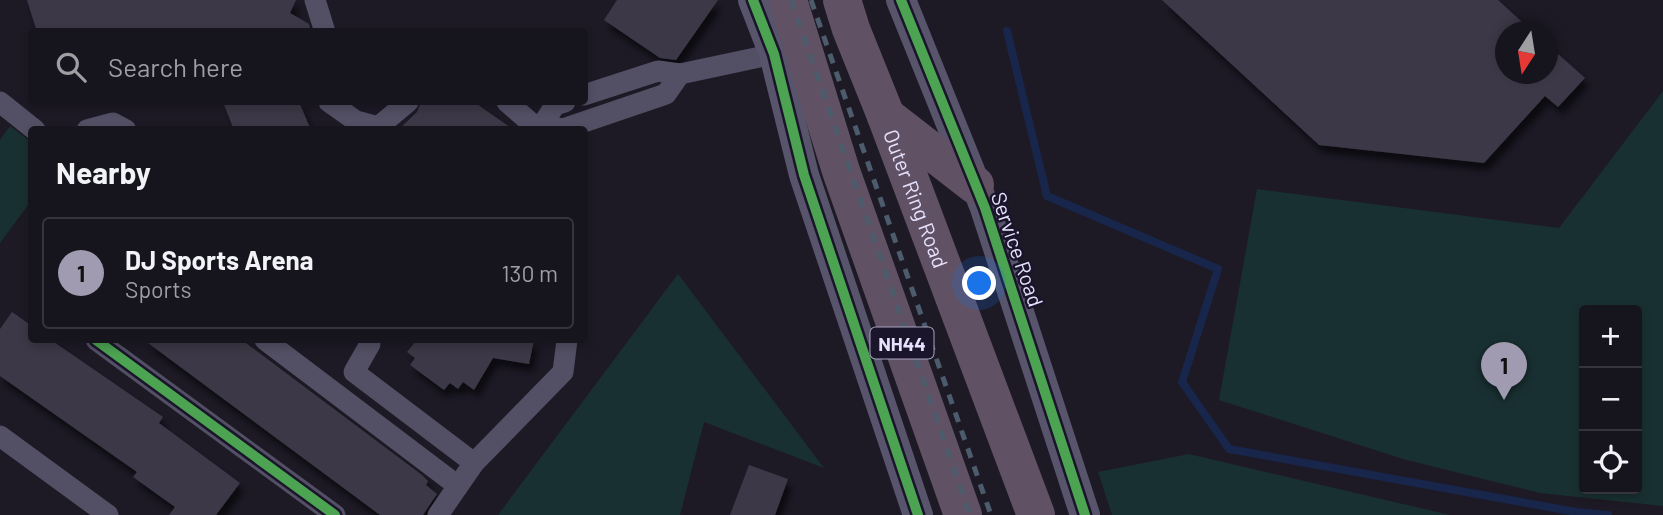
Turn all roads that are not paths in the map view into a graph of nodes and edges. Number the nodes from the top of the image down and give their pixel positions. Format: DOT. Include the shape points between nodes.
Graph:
graph roads {
  1 [pos="315,0"];
  2 [pos="753,0"];
  3 [pos="788,0"];
  4 [pos="842,0"];
  5 [pos="901,0"];
  6 [pos="324,28"];
  7 [pos="774,54"];
  8 [pos="680,74"];
  9 [pos="588,94"];
  10 [pos="0,102"];
  11 [pos="334,105"];
  12 [pos="404,105"];
  13 [pos="511,105"];
  14 [pos="555,105"];
  15 [pos="886,116"];
  16 [pos="535,125"];
  17 [pos="30,126"];
  18 [pos="102,126"];
  19 [pos="119,126"];
  20 [pos="374,126"];
  21 [pos="379,126"];
  22 [pos="572,126"];
  23 [pos="975,185"];
  24 [pos="100,343"];
  25 [pos="269,343"];
  26 [pos="370,343"];
  27 [pos="567,343"];
  28 [pos="0,436"];
  29 [pos="474,463"];
  30 [pos="458,486"];
  31 [pos="108,515"];
  32 [pos="335,515"];
  33 [pos="439,515"];
  34 [pos="918,515"];
  35 [pos="963,515"];
  36 [pos="1036,515"];
  37 [pos="1085,515"];
  1 -- 6 [label="street"];
  2 -- 7 [label="street"];
  3 -- 35 [label="highway, NH44" via="841,171"];
  4 -- 15 [label="highway, Outer Ring Road / NH44"];
  5 -- 23 [label="street, Service Road"];
  7 -- 8 [label="street"];
  7 -- 34 [label="street" via="804,175"];
  8 -- 9 [label="street" via="658,71"];
  8 -- 22 [label="street" via="666,94"];
  10 -- 17 [label="street"];
  11 -- 20 [label="street" via="356,121"];
  12 -- 21 [label="street"];
  13 -- 16 [label="street"];
  14 -- 16 [label="street"];
  15 -- 23 [label="highway"];
  15 -- 36 [label="highway, Outer Ring Road / NH44"];
  18 -- 19 [label="street"];
  23 -- 37 [label="street, Service Road"];
  24 -- 32 [label="street"];
  25 -- 30 [label="street"];
  26 -- 29 [label="street" via="354,372"];
  27 -- 29 [label="street" via="563,372"];
  28 -- 31 [label="street"];
  29 -- 30 [label="street"];
  30 -- 33 [label="street"];
}
